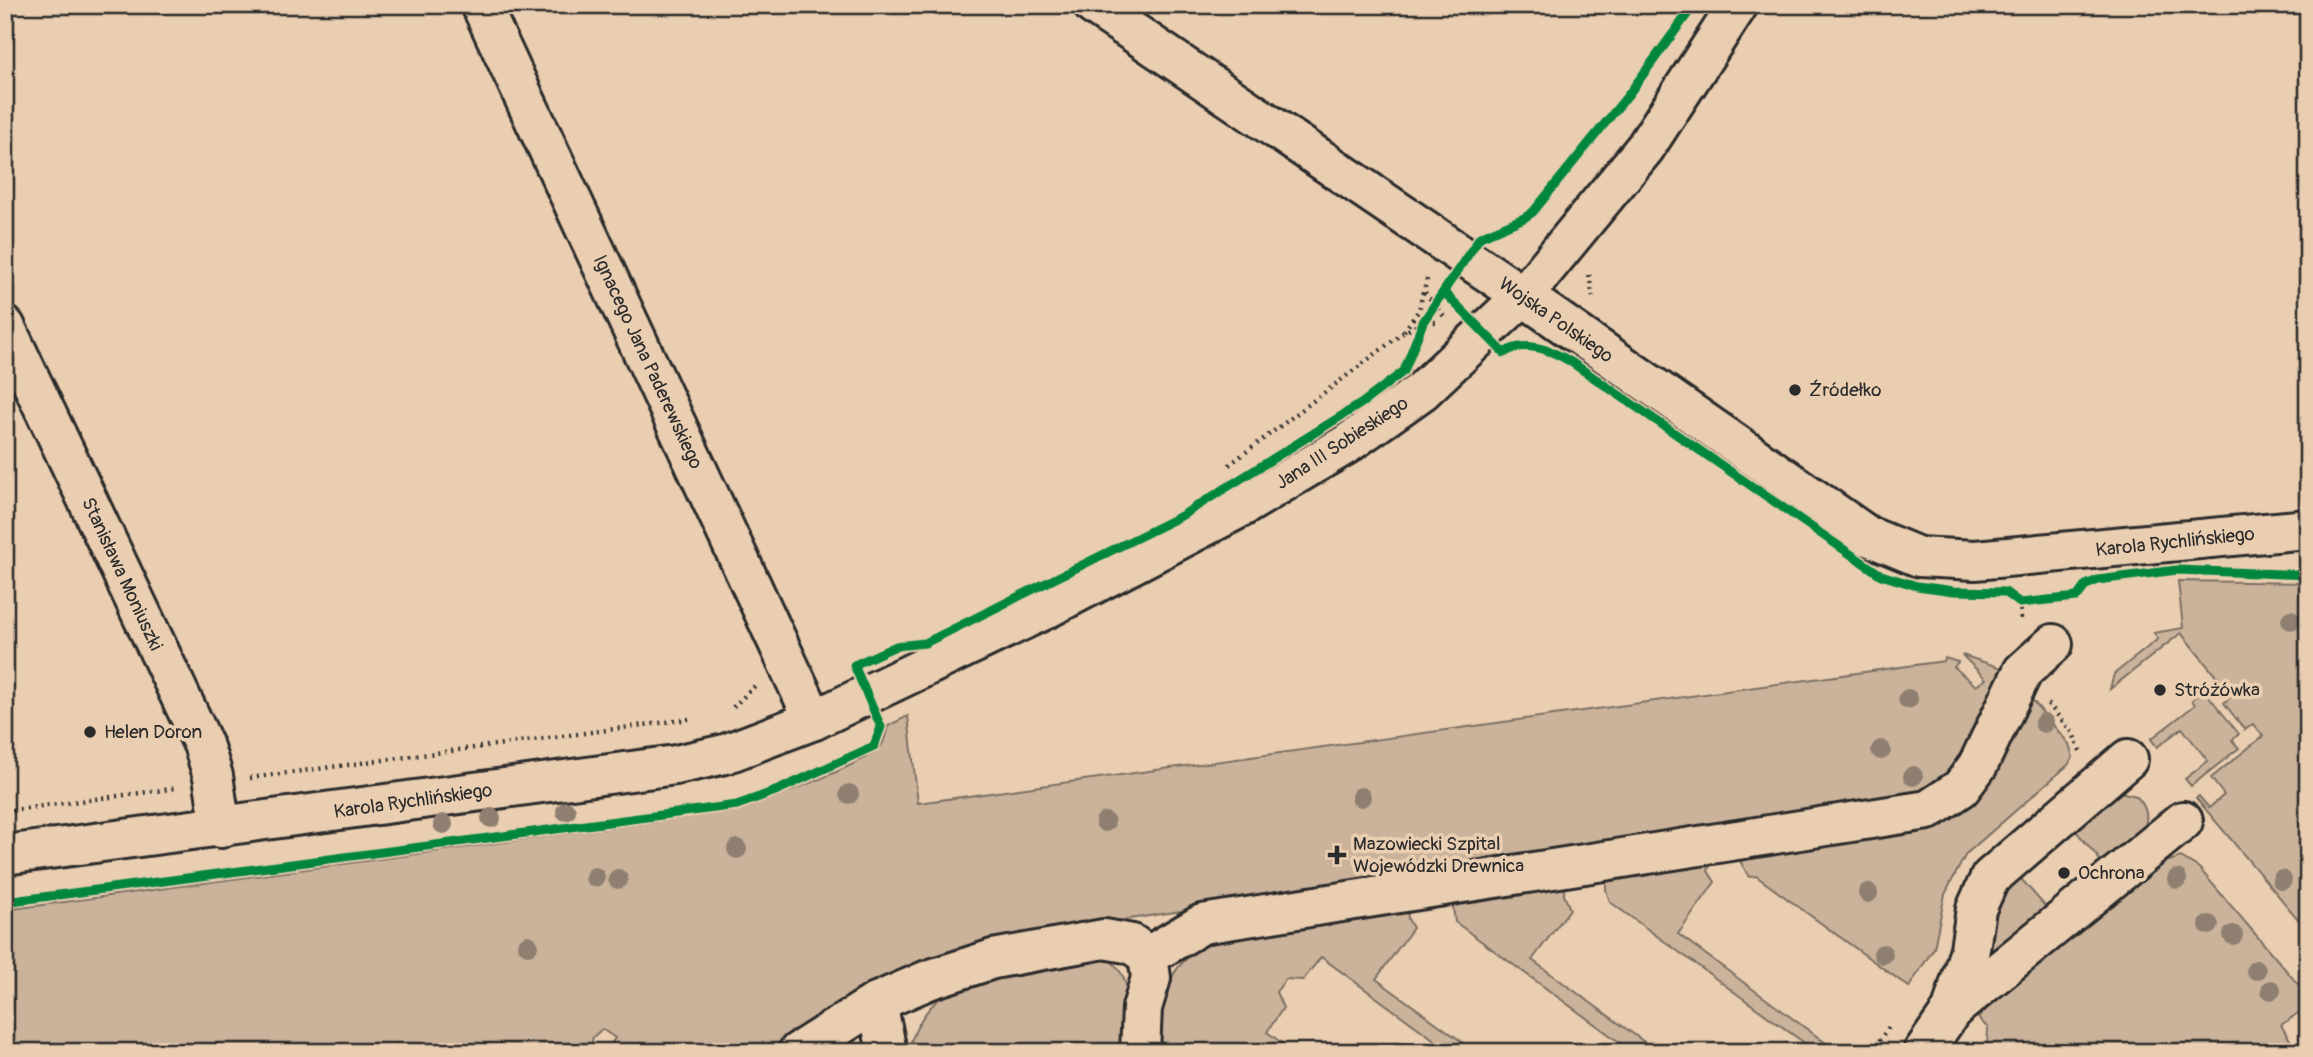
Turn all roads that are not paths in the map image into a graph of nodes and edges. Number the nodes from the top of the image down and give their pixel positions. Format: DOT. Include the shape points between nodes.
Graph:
graph roads {
  1 [pos="481,5"];
  2 [pos="1093,5"];
  3 [pos="1738,5"];
  4 [pos="1523,296"];
  5 [pos="5,326"];
  6 [pos="2308,528"];
  7 [pos="2043,555"];
  8 [pos="2053,644"];
  9 [pos="814,720"];
  10 [pos="2129,759"];
  11 [pos="2183,821"];
  12 [pos="221,828"];
  13 [pos="5,855"];
  14 [pos="1148,956"];
  15 [pos="877,1002"];
  16 [pos="1952,1010"];
  17 [pos="798,1052"];
  18 [pos="887,1052"];
  19 [pos="1140,1052"];
  20 [pos="1923,1052"];
  1 -- 9 [label="street, Ignacego Jana Paderewskiego"];
  2 -- 4 [label="street, Wojska Polskiego" via="1449,264"];
  3 -- 4 [label="street, Jana III Sobieskiego" via="1645,148"];
  4 -- 7 [label="street, Wojska Polskiego" via="1868,536 1919,557 1975,560"];
  4 -- 9 [label="street, Jana III Sobieskiego" via="1422,391 1313,465 1048,608"];
  5 -- 12 [label="street, Stanisława Moniuszki" via="203,744"];
  6 -- 7 [label="street, Karola Rychlińskiego"];
  8 -- 14 [label="street" via="2023,671 1978,765 1961,788 1928,810 1202,924"];
  9 -- 12 [label="street, Karola Rychlińskiego" via="725,754 676,765"];
  10 -- 16 [label="street" via="1990,878 1976,909"];
  11 -- 16 [label="street"];
  12 -- 13 [label="street, Karola Rychlińskiego"];
  14 -- 15 [label="street" via="1115,939 1048,947 965,967"];
  14 -- 19 [label="street" via="1151,978 1142,1008"];
  15 -- 17 [label="street"];
  15 -- 18 [label="street"];
  16 -- 20 [label="street"];
}
